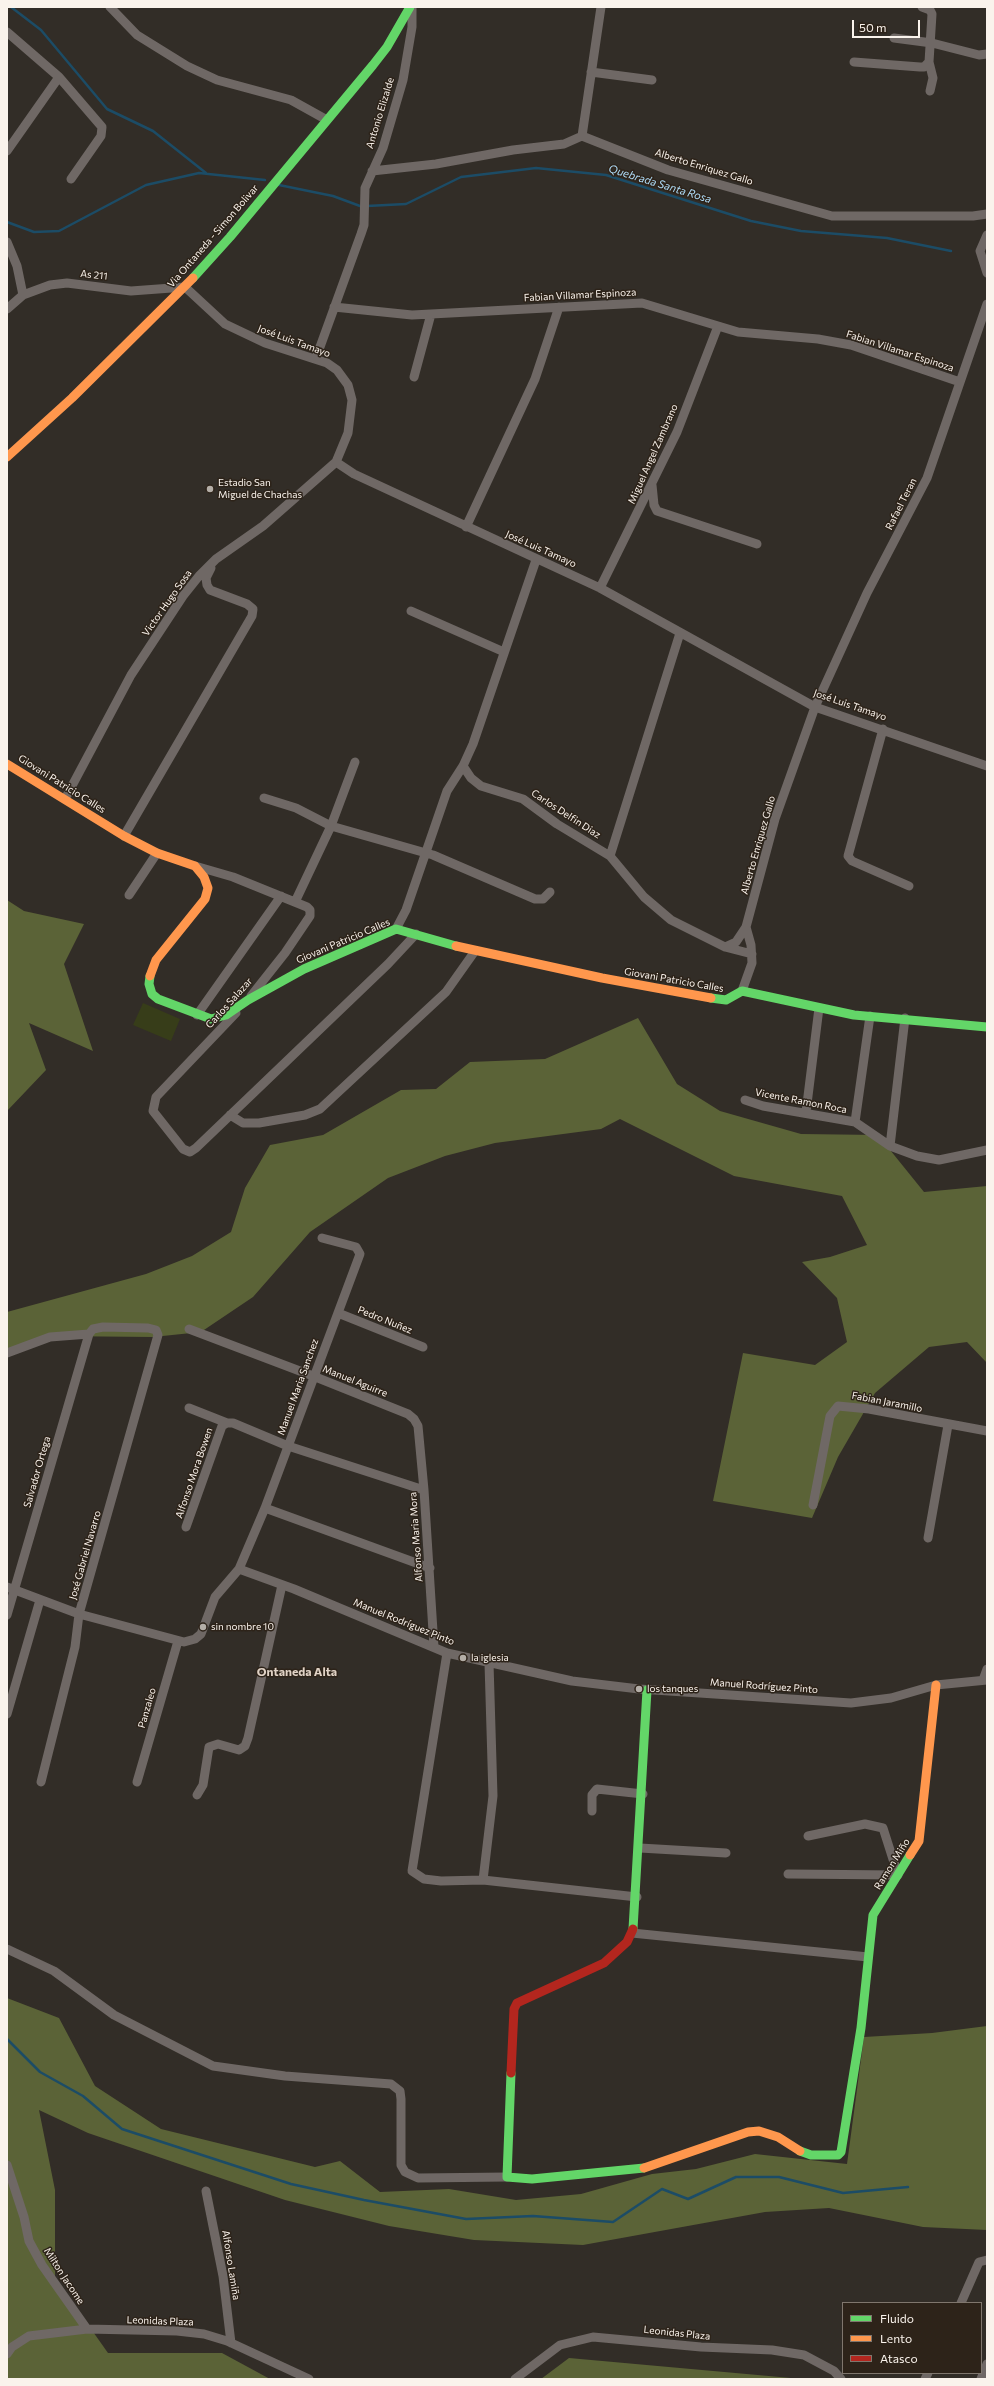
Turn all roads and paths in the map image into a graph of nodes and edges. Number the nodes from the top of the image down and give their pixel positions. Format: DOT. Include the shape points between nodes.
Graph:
graph roads {
  1 [pos="110,7"];
  2 [pos="411,7"];
  3 [pos="601,7"];
  4 [pos="922,7"];
  5 [pos="7,32"];
  6 [pos="894,38"];
  7 [pos="932,43"];
  8 [pos="987,54"];
  9 [pos="854,62"];
  10 [pos="929,62"];
  11 [pos="591,72"];
  12 [pos="59,77"];
  13 [pos="652,80"];
  14 [pos="930,91"];
  15 [pos="327,120"];
  16 [pos="582,136"];
  17 [pos="7,152"];
  18 [pos="372,171"];
  19 [pos="71,179"];
  20 [pos="987,214"];
  21 [pos="986,238"];
  22 [pos="7,242"];
  23 [pos="987,273"];
  24 [pos="185,286"];
  25 [pos="23,295"];
  26 [pos="987,304"];
  27 [pos="334,307"];
  28 [pos="559,307"];
  29 [pos="7,309"];
  30 [pos="432,314"];
  31 [pos="718,326"];
  32 [pos="316,358"];
  33 [pos="414,377"];
  34 [pos="960,382"];
  35 [pos="7,457"];
  36 [pos="336,462"];
  37 [pos="652,483"];
  38 [pos="466,526"];
  39 [pos="757,544"];
  40 [pos="216,559"];
  41 [pos="536,560"];
  42 [pos="600,588"];
  43 [pos="411,611"];
  44 [pos="680,633"];
  45 [pos="504,652"];
  46 [pos="815,707"];
  47 [pos="883,729"];
  48 [pos="355,762"];
  49 [pos="7,764"];
  50 [pos="463,766"];
  51 [pos="987,766"];
  52 [pos="264,798"];
  53 [pos="65,799"];
  54 [pos="332,826"];
  55 [pos="124,836"];
  56 [pos="157,853"];
  57 [pos="426,854"];
  58 [pos="610,856"];
  59 [pos="195,866"];
  60 [pos="909,886"];
  61 [pos="550,892"];
  62 [pos="128,895"];
  63 [pos="281,896"];
  64 [pos="295,902"];
  65 [pos="746,927"];
  66 [pos="396,929"];
  67 [pos="416,934"];
  68 [pos="725,946"];
  69 [pos="475,951"];
  70 [pos="752,954"];
  71 [pos="742,991"];
  72 [pos="248,1000"];
  73 [pos="819,1008"];
  74 [pos="197,1015"];
  75 [pos="870,1016"];
  76 [pos="905,1018"];
  77 [pos="987,1027"];
  78 [pos="745,1100"];
  79 [pos="806,1112"];
  80 [pos="230,1115"];
  81 [pos="855,1122"];
  82 [pos="890,1146"];
  83 [pos="987,1150"];
  84 [pos="322,1238"];
  85 [pos="338,1313"];
  86 [pos="189,1329"];
  87 [pos="88,1334"];
  88 [pos="424,1347"];
  89 [pos="7,1353"];
  90 [pos="313,1376"];
  91 [pos="189,1408"];
  92 [pos="224,1424"];
  93 [pos="948,1425"];
  94 [pos="418,1426"];
  95 [pos="987,1431"];
  96 [pos="288,1446"];
  97 [pos="424,1490"];
  98 [pos="813,1505"];
  99 [pos="265,1508"];
  100 [pos="186,1527"];
  101 [pos="928,1538"];
  102 [pos="430,1568"];
  103 [pos="239,1569"];
  104 [pos="282,1586"];
  105 [pos="11,1588"];
  106 [pos="40,1600"];
  107 [pos="79,1614"];
  108 [pos="7,1615"];
  109 [pos="178,1641"];
  110 [pos="434,1647"];
  111 [pos="447,1653"];
  112 [pos="489,1663"];
  113 [pos="987,1669"];
  114 [pos="985,1680"];
  115 [pos="936,1685"];
  116 [pos="648,1690"];
  117 [pos="7,1714"];
  118 [pos="41,1782"];
  119 [pos="137,1782"];
  120 [pos="643,1794"];
  121 [pos="197,1795"];
  122 [pos="592,1810"];
  123 [pos="808,1836"];
  124 [pos="640,1848"];
  125 [pos="726,1853"];
  126 [pos="788,1874"];
  127 [pos="898,1875"];
  128 [pos="483,1880"];
  129 [pos="637,1897"];
  130 [pos="632,1933"];
  131 [pos="7,1949"];
  132 [pos="868,1957"];
  133 [pos="7,2165"];
  134 [pos="507,2176"];
  135 [pos="206,2191"];
  136 [pos="987,2260"];
  137 [pos="961,2302"];
  138 [pos="87,2329"];
  139 [pos="231,2343"];
  140 [pos="7,2354"];
  141 [pos="987,2364"];
  142 [pos="309,2379"];
  143 [pos="515,2379"];
  144 [pos="841,2379"];
  145 [pos="981,2379"];
  1 -- 15 [label="street" via="137,35 187,66 218,80 291,100"];
  2 -- 15 [label="street, Via Ontaneda - Simon Bolivar" via="387,47"];
  2 -- 18 [label="street, Antonio Elizalde" via="412,27 402,80 383,148"];
  3 -- 11 [label="street"];
  4 -- 7 [label="street" via="930,10 932,14"];
  5 -- 12 [label="street"];
  6 -- 7 [label="street"];
  7 -- 8 [label="street" via="979,55"];
  7 -- 10 [label="street"];
  9 -- 10 [label="street" via="924,67"];
  10 -- 14 [label="street" via="933,78"];
  11 -- 13 [label="street"];
  11 -- 16 [label="street"];
  12 -- 17 [label="street"];
  12 -- 19 [label="street" via="102,127 101,136"];
  15 -- 24 [label="street, Via Ontaneda - Simon Bolivar" via="230,237"];
  16 -- 18 [label="street" via="564,144"];
  16 -- 20 [label="street, Alberto Enriquez Gallo" via="668,170 832,216"];
  18 -- 27 [label="street, Antonio Elizalde" via="365,188 362,234"];
  21 -- 23 [label="street" via="980,251"];
  22 -- 25 [label="street" via="17,266"];
  24 -- 25 [label="street, As 211" via="131,291 66,283 50,285"];
  24 -- 32 [label="street, José Luis Tamayo" via="225,324 265,343"];
  24 -- 35 [label="street, Via Ontaneda - Simon Bolivar" via="72,398"];
  25 -- 29 [label="street, As 211"];
  26 -- 34 [label="street, Rafael Teran"];
  27 -- 30 [label="street, Fabian Villamar Espinoza" via="391,314"];
  27 -- 32 [label="street, Antonio Elizalde"];
  28 -- 30 [label="street, Fabian Villamar Espinoza"];
  28 -- 31 [label="street, Fabian Villamar Espinoza" via="642,303"];
  28 -- 38 [label="street" via="535,379"];
  30 -- 33 [label="street"];
  31 -- 34 [label="street, Fabian Villamar Espinoza" via="749,333 818,339 851,345"];
  31 -- 37 [label="street, Miguel Angel Zambrano" via="677,432"];
  32 -- 36 [label="street, José Luis Tamayo" via="337,370 348,385 352,400 348,433"];
  34 -- 46 [label="street, Rafael Teran" via="927,478 867,593"];
  36 -- 38 [label="street, José Luis Tamayo" via="354,474"];
  36 -- 40 [label="street, Victor Hugo Sosa" via="263,526"];
  37 -- 39 [label="street" via="657,511"];
  37 -- 42 [label="street, Miguel Angel Zambrano"];
  38 -- 41 [label="street, José Luis Tamayo"];
  40 -- 53 [label="street, Victor Hugo Sosa" via="183,596 131,675"];
  40 -- 55 [label="street" via="206,578 210,590 247,604 253,609 252,616"];
  41 -- 42 [label="street, José Luis Tamayo"];
  41 -- 45 [label="street"];
  42 -- 44 [label="street, José Luis Tamayo"];
  43 -- 45 [label="street"];
  44 -- 46 [label="street, José Luis Tamayo"];
  44 -- 58 [label="street"];
  45 -- 50 [label="street"];
  46 -- 47 [label="street, José Luis Tamayo"];
  46 -- 65 [label="street, Alberto Enriquez Gallo" via="775,820"];
  47 -- 51 [label="street, José Luis Tamayo"];
  47 -- 60 [label="street" via="848,856 852,861"];
  48 -- 54 [label="street"];
  49 -- 53 [label="street, Giovani Patricio Calles"];
  50 -- 57 [label="street" via="447,791"];
  50 -- 58 [label="street, Carlos Delfin Diaz" via="471,778 481,786 523,799 557,824"];
  52 -- 54 [label="street" via="296,808"];
  53 -- 55 [label="street, Giovani Patricio Calles"];
  54 -- 57 [label="street"];
  54 -- 64 [label="street"];
  55 -- 56 [label="street, Giovani Patricio Calles"];
  56 -- 59 [label="street, Giovani Patricio Calles"];
  56 -- 62 [label="street"];
  57 -- 61 [label="street" via="440,857 535,899 543,899"];
  57 -- 66 [label="street" via="406,910"];
  58 -- 68 [label="street, Carlos Delfin Diaz" via="644,897 671,920"];
  59 -- 63 [label="street" via="233,877"];
  59 -- 74 [label="street, Giovani Patricio Calles" via="204,877 208,888 205,899 156,960 150,973 149,984 152,994 158,999"];
  63 -- 64 [label="street"];
  63 -- 74 [label="street"];
  64 -- 72 [label="street, Carlos Salazar" via="310,910 310,916"];
  65 -- 68 [label="street" via="736,942"];
  65 -- 70 [label="street, Alberto Enriquez Gallo"];
  66 -- 67 [label="street, Giovani Patricio Calles"];
  66 -- 72 [label="street, Giovani Patricio Calles" via="304,969"];
  67 -- 69 [label="street, Giovani Patricio Calles"];
  67 -- 80 [label="street"];
  68 -- 70 [label="street, Carlos Delfin Diaz"];
  69 -- 71 [label="street, Giovani Patricio Calles" via="718,999 726,1000"];
  69 -- 80 [label="street" via="446,992 320,1108 305,1115 259,1123 243,1122"];
  70 -- 71 [label="street, Alberto Enriquez Gallo" via="748,977"];
  71 -- 73 [label="street"];
  72 -- 74 [label="street, Giovani Patricio Calles" via="226,1015 211,1018"];
  72 -- 80 [label="street, Carlos Salazar" via="156,1097 153,1111 183,1149 190,1152"];
  73 -- 75 [label="street"];
  73 -- 79 [label="street"];
  75 -- 76 [label="street"];
  75 -- 81 [label="street"];
  76 -- 77 [label="street"];
  76 -- 82 [label="street"];
  78 -- 79 [label="street, Vicente Ramon Roca" via="763,1106"];
  79 -- 81 [label="street, Vicente Ramon Roca"];
  81 -- 82 [label="street, Vicente Ramon Roca"];
  82 -- 83 [label="street, Vicente Ramon Roca" via="917,1156 939,1160 959,1158"];
  84 -- 85 [label="street, Manuel Maria Sanchez" via="356,1247 360,1252"];
  85 -- 88 [label="street, Pedro Nuñez"];
  85 -- 90 [label="street, Manuel Maria Sanchez"];
  86 -- 90 [label="street, Manuel Aguirre"];
  87 -- 89 [label="street" via="50,1337"];
  87 -- 105 [label="street, Salvador Ortega"];
  87 -- 107 [label="street, José Gabriel Navarro" via="93,1329 103,1327 128,1327 152,1328 158,1335"];
  90 -- 94 [label="street, Manuel Aguirre" via="408,1414"];
  90 -- 96 [label="street, Manuel Maria Sanchez"];
  91 -- 92 [label="street"];
  92 -- 96 [label="street" via="233,1423"];
  92 -- 100 [label="street, Alfonso Mora Bowen"];
  93 -- 95 [label="street, Fabian Jaramillo"];
  93 -- 98 [label="street, Fabian Jaramillo" via="869,1409 838,1406 830,1416"];
  93 -- 101 [label="street"];
  94 -- 97 [label="street, Alfonso Maria Mora"];
  96 -- 97 [label="street"];
  96 -- 99 [label="street, Manuel Maria Sanchez"];
  97 -- 102 [label="street, Alfonso Maria Mora"];
  99 -- 102 [label="street"];
  99 -- 103 [label="street, Manuel Maria Sanchez"];
  102 -- 110 [label="street, Alfonso Maria Mora"];
  103 -- 104 [label="street, Manuel Rodríguez Pinto"];
  103 -- 109 [label="street" via="215,1597 201,1634 190,1641"];
  104 -- 110 [label="street, Manuel Rodríguez Pinto"];
  104 -- 121 [label="street" via="245,1746 239,1750 218,1744 209,1746 203,1785"];
  105 -- 106 [label="street"];
  105 -- 108 [label="street, Salvador Ortega"];
  106 -- 107 [label="street"];
  106 -- 117 [label="street"];
  107 -- 109 [label="street"];
  107 -- 118 [label="street, José Gabriel Navarro" via="75,1647"];
  109 -- 119 [label="street, Panzaleo"];
  110 -- 111 [label="street, Manuel Rodríguez Pinto"];
  111 -- 112 [label="street, Manuel Rodríguez Pinto"];
  111 -- 128 [label="street" via="412,1871 424,1879"];
  112 -- 116 [label="street, Manuel Rodríguez Pinto" via="572,1681"];
  112 -- 128 [label="street" via="493,1796"];
  113 -- 114 [label="street"];
  114 -- 115 [label="street, Manuel Rodríguez Pinto"];
  115 -- 116 [label="street, Manuel Rodríguez Pinto" via="892,1698 851,1703"];
  115 -- 127 [label="street, Ramon Miño" via="919,1841"];
  116 -- 120 [label="street"];
  120 -- 122 [label="street" via="596,1789 592,1795"];
  120 -- 124 [label="street"];
  123 -- 127 [label="street" via="865,1824 883,1828"];
  124 -- 125 [label="street"];
  124 -- 129 [label="street"];
  126 -- 127 [label="street"];
  127 -- 132 [label="street, Ramon Miño" via="873,1915"];
  128 -- 129 [label="street"];
  129 -- 130 [label="street"];
  130 -- 132 [label="street"];
  130 -- 134 [label="street" via="627,1942 604,1963 517,2003 514,2009"];
  131 -- 134 [label="street" via="54,1971 114,2014 213,2066 285,2076 391,2084 400,2091 401,2099 401,2165 405,2172 411,2175 418,2178"];
  132 -- 134 [label="street, Ramon Miño" via="861,2028 842,2150 838,2155 810,2155 796,2150 778,2137 759,2131 722,2140 643,2168 532,2179"];
  133 -- 138 [label="street, Milton Jacome" via="29,2241 42,2265"];
  135 -- 139 [label="street, Alfonso Lamiña" via="223,2276"];
  136 -- 137 [label="street" via="979,2262"];
  138 -- 139 [label="street, Leonidas Plaza" via="204,2334"];
  138 -- 140 [label="street, Leonidas Plaza" via="29,2336 12,2347"];
  139 -- 142 [label="street, Leonidas Plaza"];
  141 -- 145 [label="street"];
  143 -- 144 [label="street, Leonidas Plaza" via="560,2345 593,2337 804,2355 834,2371"];
}
